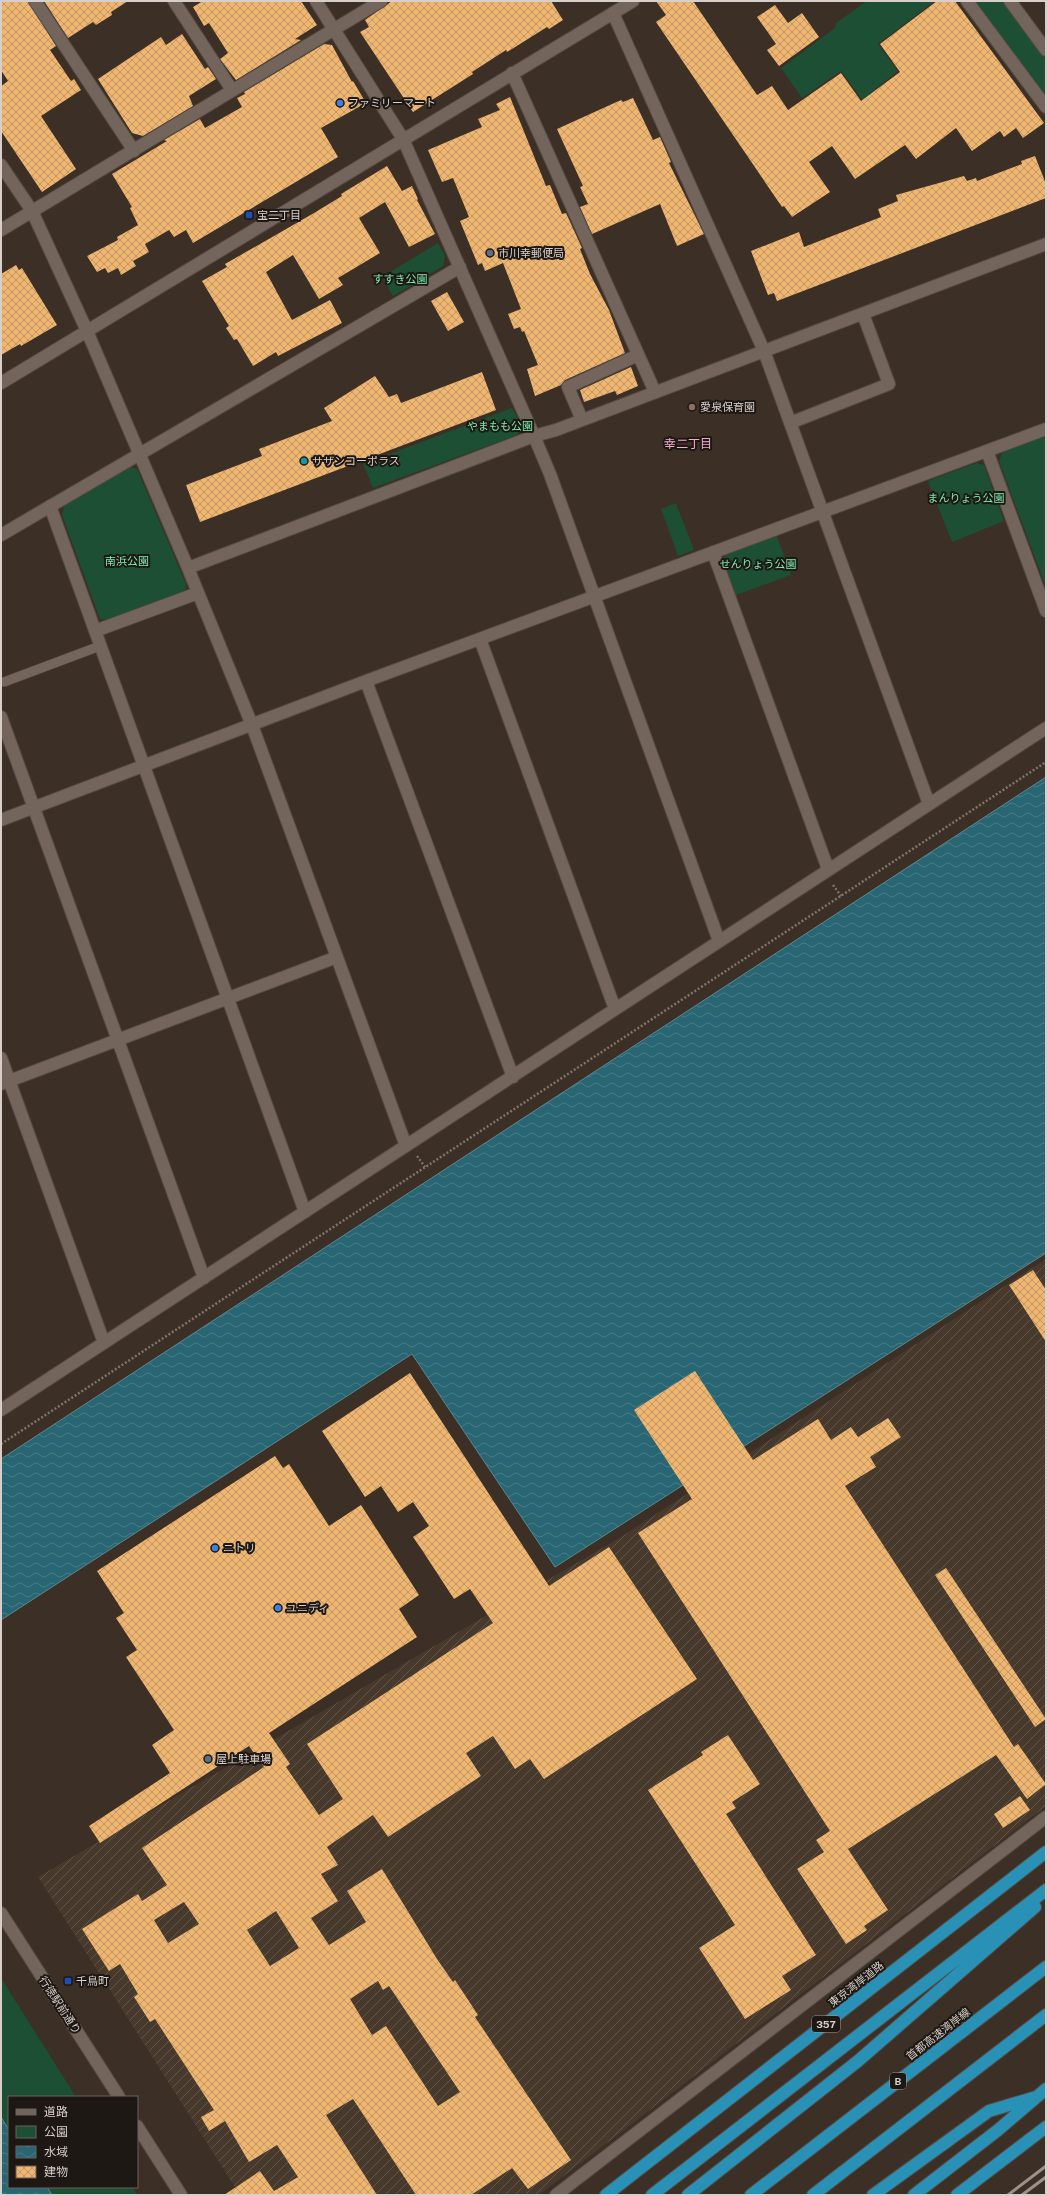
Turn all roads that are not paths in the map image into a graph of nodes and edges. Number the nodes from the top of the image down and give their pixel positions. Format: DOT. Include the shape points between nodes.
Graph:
graph roads {
  1 [pos="34,1"];
  2 [pos="174,1"];
  3 [pos="316,1"];
  4 [pos="380,1"];
  5 [pos="633,1"];
  6 [pos="968,1"];
  7 [pos="1010,1"];
  8 [pos="613,13"];
  9 [pos="334,30"];
  10 [pos="1046,50"];
  11 [pos="512,73"];
  12 [pos="232,90"];
  13 [pos="1046,107"];
  14 [pos="404,139"];
  15 [pos="134,151"];
  16 [pos="1,165"];
  17 [pos="32,211"];
  18 [pos="1,230"];
  19 [pos="1046,244"];
  20 [pos="460,267"];
  21 [pos="863,314"];
  22 [pos="87,331"];
  23 [pos="764,351"];
  24 [pos="638,354"];
  25 [pos="1,383"];
  26 [pos="655,392"];
  27 [pos="582,420"];
  28 [pos="790,422"];
  29 [pos="1046,429"];
  30 [pos="534,436"];
  31 [pos="987,451"];
  32 [pos="140,454"];
  33 [pos="50,506"];
  34 [pos="823,512"];
  35 [pos="1,535"];
  36 [pos="714,552"];
  37 [pos="188,568"];
  38 [pos="198,592"];
  39 [pos="594,596"];
  40 [pos="1046,611"];
  41 [pos="95,631"];
  42 [pos="480,639"];
  43 [pos="100,646"];
  44 [pos="366,681"];
  45 [pos="4,682"];
  46 [pos="1,717"];
  47 [pos="252,725"];
  48 [pos="1046,728"];
  49 [pos="144,766"];
  50 [pos="929,804"];
  51 [pos="34,807"];
  52 [pos="1,820"];
  53 [pos="828,869"];
  54 [pos="719,940"];
  55 [pos="337,957"];
  56 [pos="227,998"];
  57 [pos="615,1009"];
  58 [pos="118,1040"];
  59 [pos="1,1058"];
  60 [pos="513,1077"];
  61 [pos="5,1082"];
  62 [pos="406,1146"];
  63 [pos="305,1212"];
  64 [pos="204,1278"];
  65 [pos="104,1343"];
  66 [pos="1,1410"];
  67 [pos="1046,1817"];
  68 [pos="1046,1852"];
  69 [pos="1046,1890"];
  70 [pos="1046,1898"];
  71 [pos="1,1913"];
  72 [pos="1046,1967"];
  73 [pos="1046,2015"];
  74 [pos="1046,2089"];
  75 [pos="118,2096"];
  76 [pos="1036,2097"];
  77 [pos="1046,2126"];
  78 [pos="138,2128"];
  79 [pos="181,2195"];
  80 [pos="556,2195"];
  81 [pos="606,2195"];
  82 [pos="652,2195"];
  83 [pos="688,2195"];
  84 [pos="751,2195"];
  85 [pos="813,2195"];
  86 [pos="873,2195"];
  87 [pos="914,2195"];
  88 [pos="957,2195"];
  1 -- 15 [label="street"];
  2 -- 12 [label="street"];
  3 -- 9 [label="street"];
  4 -- 9 [label="street"];
  5 -- 8 [label="street"];
  6 -- 13 [label="street"];
  7 -- 10 [label="street"];
  8 -- 11 [label="street"];
  8 -- 23 [label="street"];
  9 -- 12 [label="street"];
  9 -- 14 [label="street"];
  11 -- 14 [label="street"];
  11 -- 24 [label="street"];
  12 -- 15 [label="street"];
  14 -- 20 [label="street"];
  14 -- 22 [label="street"];
  15 -- 17 [label="street"];
  16 -- 17 [label="street"];
  17 -- 18 [label="street"];
  17 -- 22 [label="street"];
  19 -- 21 [label="street"];
  20 -- 30 [label="street"];
  20 -- 32 [label="street"];
  21 -- 23 [label="street"];
  21 -- 28 [label="street" via="890,384"];
  22 -- 25 [label="street"];
  22 -- 32 [label="street"];
  23 -- 26 [label="street"];
  23 -- 28 [label="street"];
  24 -- 26 [label="street"];
  24 -- 27 [label="street" via="568,387"];
  26 -- 27 [label="street"];
  27 -- 30 [label="street"];
  28 -- 34 [label="street"];
  29 -- 31 [label="street"];
  30 -- 37 [label="street"];
  30 -- 39 [label="street"];
  31 -- 34 [label="street"];
  31 -- 40 [label="street"];
  32 -- 33 [label="street"];
  32 -- 37 [label="street"];
  33 -- 35 [label="street"];
  33 -- 41 [label="street"];
  34 -- 36 [label="street"];
  34 -- 50 [label="street"];
  36 -- 39 [label="street"];
  36 -- 53 [label="street"];
  37 -- 38 [label="street"];
  38 -- 41 [label="street"];
  38 -- 47 [label="street"];
  39 -- 42 [label="street"];
  39 -- 54 [label="street"];
  41 -- 43 [label="street"];
  42 -- 44 [label="street"];
  42 -- 57 [label="street"];
  43 -- 45 [label="lane"];
  43 -- 49 [label="street"];
  44 -- 47 [label="street"];
  44 -- 60 [label="street"];
  46 -- 51 [label="street"];
  47 -- 49 [label="street"];
  47 -- 55 [label="street"];
  48 -- 50 [label="street"];
  49 -- 51 [label="street"];
  49 -- 56 [label="street"];
  50 -- 53 [label="street"];
  51 -- 52 [label="street"];
  51 -- 58 [label="street"];
  53 -- 54 [label="street"];
  54 -- 57 [label="street"];
  55 -- 56 [label="street"];
  55 -- 62 [label="street"];
  56 -- 58 [label="street"];
  56 -- 63 [label="street"];
  57 -- 60 [label="street"];
  58 -- 61 [label="street"];
  58 -- 64 [label="street"];
  59 -- 61 [label="street"];
  60 -- 62 [label="street"];
  61 -- 65 [label="street"];
  62 -- 63 [label="street"];
  63 -- 64 [label="street"];
  64 -- 65 [label="street"];
  65 -- 66 [label="street"];
  67 -- 80 [label="street"];
  68 -- 81 [label="highway, 東京湾岸道路 / 357"];
  69 -- 82 [label="highway, 357"];
  70 -- 83 [label="highway" via="858,2061"];
  71 -- 75 [label="street, 行徳駅前通り"];
  72 -- 84 [label="highway, 首都高速湾岸線 / B"];
  73 -- 85 [label="highway"];
  74 -- 76 [label="highway"];
  76 -- 86 [label="highway" via="989,2111"];
  76 -- 87 [label="highway"];
  77 -- 88 [label="highway"];
  78 -- 79 [label="street"];
}
